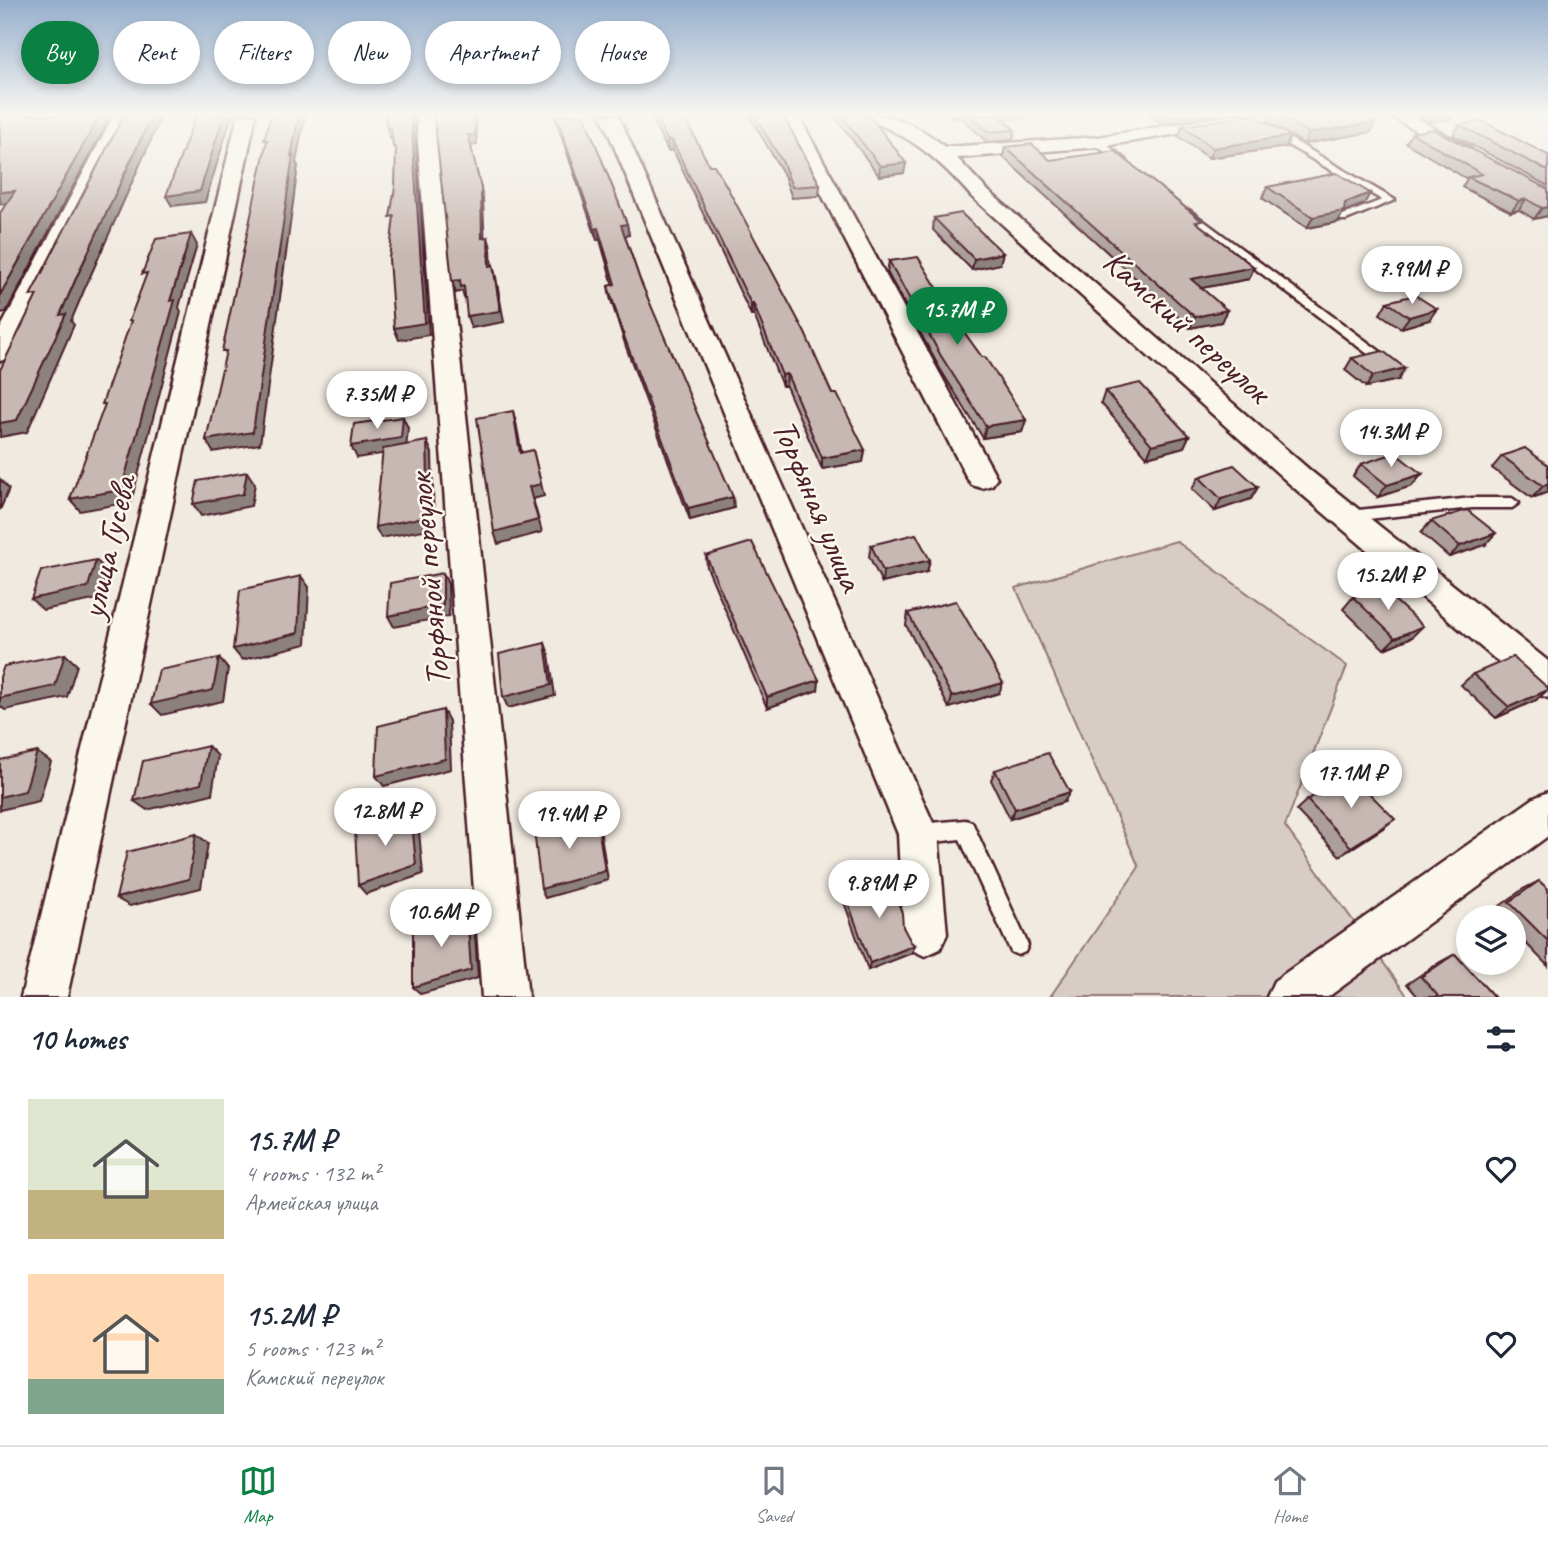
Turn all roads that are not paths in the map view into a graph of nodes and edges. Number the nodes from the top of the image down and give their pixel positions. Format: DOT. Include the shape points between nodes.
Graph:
graph roads {
  1 [pos="99,162"];
  2 [pos="236,162"];
  3 [pos="429,162"];
  4 [pos="629,162"];
  5 [pos="814,162"];
  6 [pos="951,162"];
  7 [pos="1122,162"];
  8 [pos="1326,162"];
  9 [pos="1129,167"];
  10 [pos="1171,201"];
  11 [pos="1343,218"];
  12 [pos="0,353"];
  13 [pos="1392,366"];
  14 [pos="982,478"];
  15 [pos="1512,503"];
  16 [pos="1347,516"];
  17 [pos="1548,682"];
  18 [pos="1548,812"];
  19 [pos="918,834"];
  20 [pos="925,934"];
  21 [pos="1018,945"];
  22 [pos="44,997"];
  23 [pos="505,997"];
  24 [pos="1290,997"];
  1 -- 12 [label="street"];
  2 -- 22 [label="street, улица Гусева"];
  3 -- 23 [label="street, Торфяной переулок"];
  4 -- 19 [label="street, Торфяная улица"];
  5 -- 14 [label="street"];
  6 -- 16 [label="street, Камский переулок" via="979,193"];
  7 -- 9 [label="lane"];
  8 -- 11 [label="lane" via="1390,200"];
  10 -- 13 [label="lane"];
  15 -- 16 [label="lane"];
  16 -- 17 [label="street, Камский переулок"];
  18 -- 24 [label="street"];
  19 -- 20 [label="street, Торфяная улица"];
  19 -- 21 [label="lane" via="965,829"];
}
